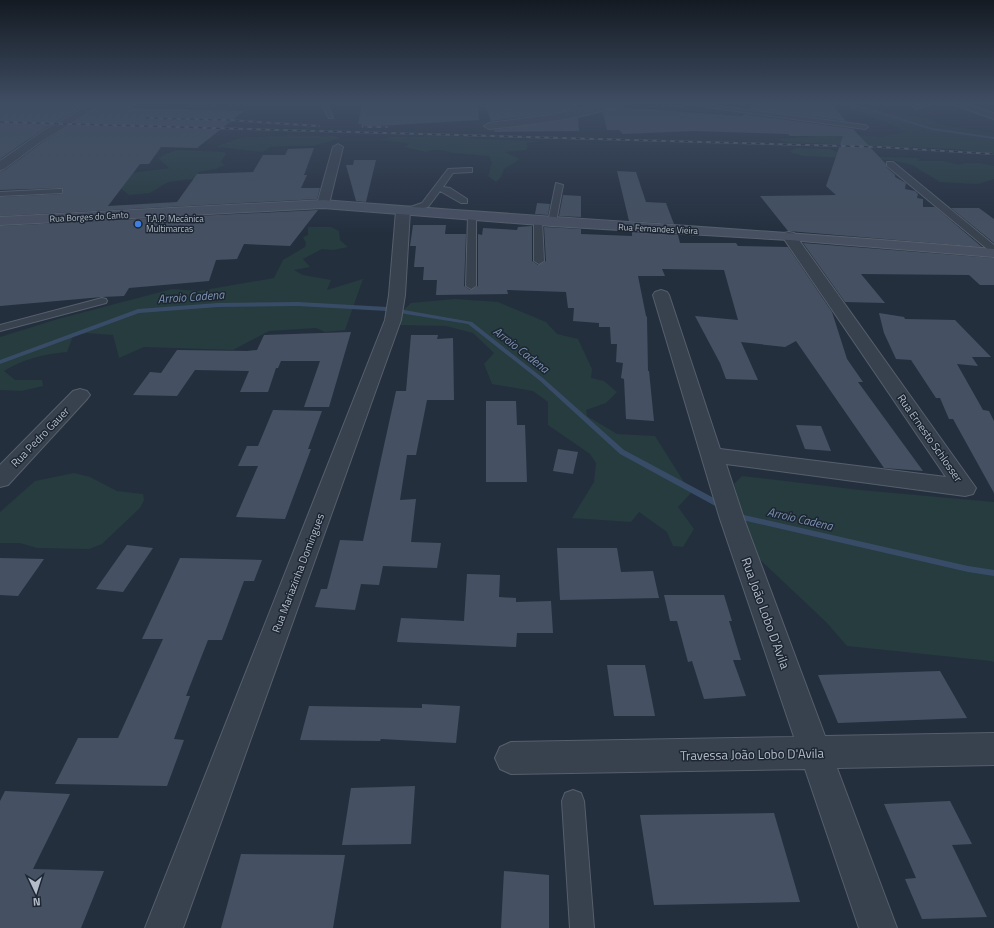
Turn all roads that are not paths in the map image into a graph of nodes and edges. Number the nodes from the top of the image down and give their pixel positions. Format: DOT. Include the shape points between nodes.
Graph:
graph roads {
  1 [pos="24,147"];
  2 [pos="338,147"];
  3 [pos="890,164"];
  4 [pos="0,167"];
  5 [pos="468,170"];
  6 [pos="560,185"];
  7 [pos="438,188"];
  8 [pos="59,191"];
  9 [pos="0,194"];
  10 [pos="464,201"];
  11 [pos="323,204"];
  12 [pos="403,211"];
  13 [pos="472,216"];
  14 [pos="0,221"];
  15 [pos="538,221"];
  16 [pos="552,222"];
  17 [pos="789,236"];
  18 [pos="994,251"];
  19 [pos="539,261"];
  20 [pos="471,286"];
  21 [pos="661,295"];
  22 [pos="102,301"];
  23 [pos="0,328"];
  24 [pos="80,395"];
  25 [pos="712,455"];
  26 [pos="0,479"];
  27 [pos="994,749"];
  28 [pos="817,752"];
  29 [pos="511,758"];
  30 [pos="573,801"];
  31 [pos="164,928"];
  32 [pos="582,928"];
  33 [pos="878,928"];
  1 -- 4 [label="street"];
  2 -- 11 [label="street"];
  3 -- 18 [label="lane"];
  5 -- 7 [label="lane" via="451,171"];
  6 -- 16 [label="lane"];
  7 -- 10 [label="lane" via="448,190"];
  7 -- 12 [label="lane" via="425,205"];
  8 -- 9 [label="lane"];
  11 -- 12 [label="street, Rua Fernandes Vieira"];
  11 -- 14 [label="street, Rua Borges do Canto"];
  12 -- 13 [label="street, Rua Fernandes Vieira"];
  12 -- 31 [label="street, Rua Mariazinha Domingues" via="395,308"];
  13 -- 15 [label="street, Rua Fernandes Vieira"];
  13 -- 20 [label="lane"];
  15 -- 16 [label="street, Rua Fernandes Vieira"];
  15 -- 19 [label="lane"];
  16 -- 17 [label="street, Rua Fernandes Vieira"];
  17 -- 18 [label="street, Rua Fernandes Vieira"];
  17 -- 25 [label="street, Rua Ernesto Schlosser" via="966,488"];
  21 -- 25 [label="street, Rua João Lobo D'Avila"];
  22 -- 23 [label="lane"];
  24 -- 26 [label="street, Rua Pedro Gauer"];
  25 -- 28 [label="street, Rua João Lobo D'Avila" via="732,519"];
  27 -- 28 [label="street, Travessa João Lobo D'Avila"];
  28 -- 29 [label="street, Travessa João Lobo D'Avila"];
  28 -- 33 [label="street, Rua João Lobo D'Avila"];
  30 -- 32 [label="lane"];
}
